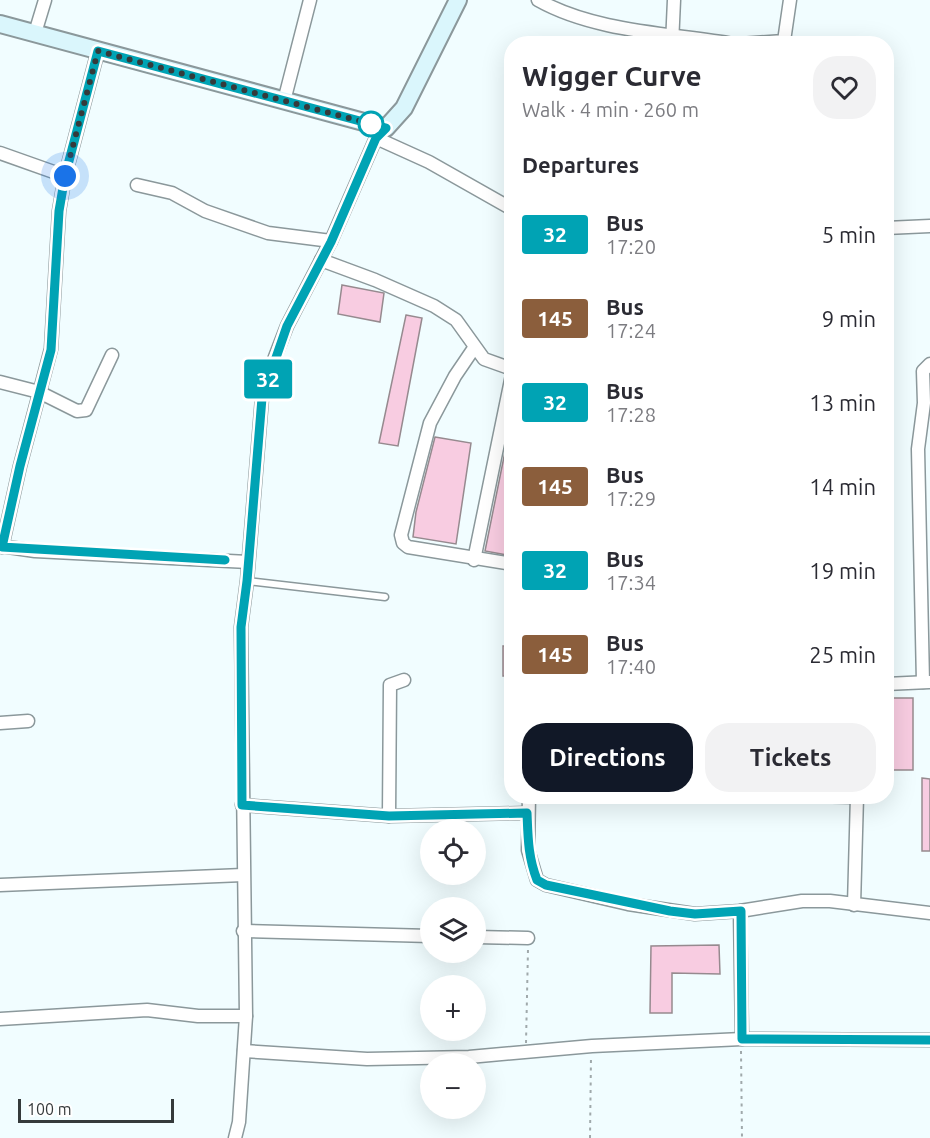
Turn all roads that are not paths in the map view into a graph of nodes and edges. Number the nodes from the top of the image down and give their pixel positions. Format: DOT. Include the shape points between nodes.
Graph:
graph roads {
  1 [pos="45,0"];
  2 [pos="310,0"];
  3 [pos="458,0"];
  4 [pos="538,0"];
  5 [pos="674,0"];
  6 [pos="790,0"];
  7 [pos="0,24"];
  8 [pos="35,33"];
  9 [pos="659,36"];
  10 [pos="673,36"];
  11 [pos="785,36"];
  12 [pos="98,51"];
  13 [pos="284,101"];
  14 [pos="381,133"];
  15 [pos="0,153"];
  16 [pos="65,176"];
  17 [pos="137,185"];
  18 [pos="504,204"];
  19 [pos="930,226"];
  20 [pos="894,228"];
  21 [pos="331,242"];
  22 [pos="321,260"];
  23 [pos="474,348"];
  24 [pos="112,356"];
  25 [pos="930,364"];
  26 [pos="504,366"];
  27 [pos="0,382"];
  28 [pos="39,392"];
  29 [pos="504,414"];
  30 [pos="926,537"];
  31 [pos="1,546"];
  32 [pos="474,560"];
  33 [pos="248,561"];
  34 [pos="504,563"];
  35 [pos="247,581"];
  36 [pos="385,597"];
  37 [pos="404,680"];
  38 [pos="926,682"];
  39 [pos="894,684"];
  40 [pos="28,721"];
  41 [pos="0,723"];
  42 [pos="528,804"];
  43 [pos="856,804"];
  44 [pos="242,805"];
  45 [pos="527,813"];
  46 [pos="389,816"];
  47 [pos="243,875"];
  48 [pos="0,885"];
  49 [pos="854,906"];
  50 [pos="741,911"];
  51 [pos="930,914"];
  52 [pos="243,931"];
  53 [pos="420,936"];
  54 [pos="486,937"];
  55 [pos="528,938"];
  56 [pos="246,1016"];
  57 [pos="0,1018"];
  58 [pos="742,1039"];
  59 [pos="930,1040"];
  60 [pos="244,1050"];
  61 [pos="236,1138"];
  1 -- 8 [label="street"];
  2 -- 13 [label="street"];
  3 -- 14 [label="street" via="404,108"];
  4 -- 9 [label="street" via="551,8 606,25"];
  5 -- 10 [label="street"];
  6 -- 11 [label="street"];
  7 -- 8 [label="street"];
  8 -- 12 [label="street"];
  12 -- 13 [label="street"];
  12 -- 16 [label="street"];
  13 -- 14 [label="street"];
  14 -- 18 [label="street"];
  14 -- 21 [label="street"];
  15 -- 16 [label="street"];
  16 -- 28 [label="street" via="59,211 51,350"];
  17 -- 21 [label="street" via="172,193 205,211 268,233"];
  19 -- 20 [label="street"];
  21 -- 22 [label="street"];
  22 -- 23 [label="street" via="434,306 456,320"];
  22 -- 33 [label="street" via="287,326 262,398"];
  23 -- 26 [label="street" via="484,359"];
  23 -- 32 [label="street" via="430,423 401,535 408,547"];
  24 -- 28 [label="street" via="86,410 77,411"];
  25 -- 30 [label="street" via="923,371 924,403 918,449"];
  27 -- 28 [label="street"];
  28 -- 31 [label="street"];
  29 -- 32 [label="street"];
  30 -- 38 [label="street" via="920,633"];
  31 -- 33 [label="street"];
  32 -- 34 [label="street"];
  33 -- 35 [label="street"];
  35 -- 36 [label="lane"];
  35 -- 44 [label="street" via="241,627"];
  37 -- 46 [label="street" via="390,685"];
  38 -- 39 [label="street"];
  40 -- 41 [label="street"];
  42 -- 45 [label="street"];
  43 -- 49 [label="street"];
  44 -- 46 [label="street"];
  44 -- 47 [label="street"];
  45 -- 46 [label="street"];
  45 -- 50 [label="street" via="531,866 537,880 546,885 670,911"];
  47 -- 48 [label="street"];
  47 -- 52 [label="street"];
  49 -- 50 [label="street" via="802,901"];
  49 -- 51 [label="street"];
  50 -- 58 [label="street"];
  52 -- 53 [label="street"];
  52 -- 56 [label="street"];
  54 -- 55 [label="street"];
  56 -- 57 [label="street" via="147,1010"];
  56 -- 60 [label="street"];
  58 -- 59 [label="street"];
  58 -- 60 [label="street" via="591,1046 469,1058 367,1059"];
  60 -- 61 [label="street"];
}
